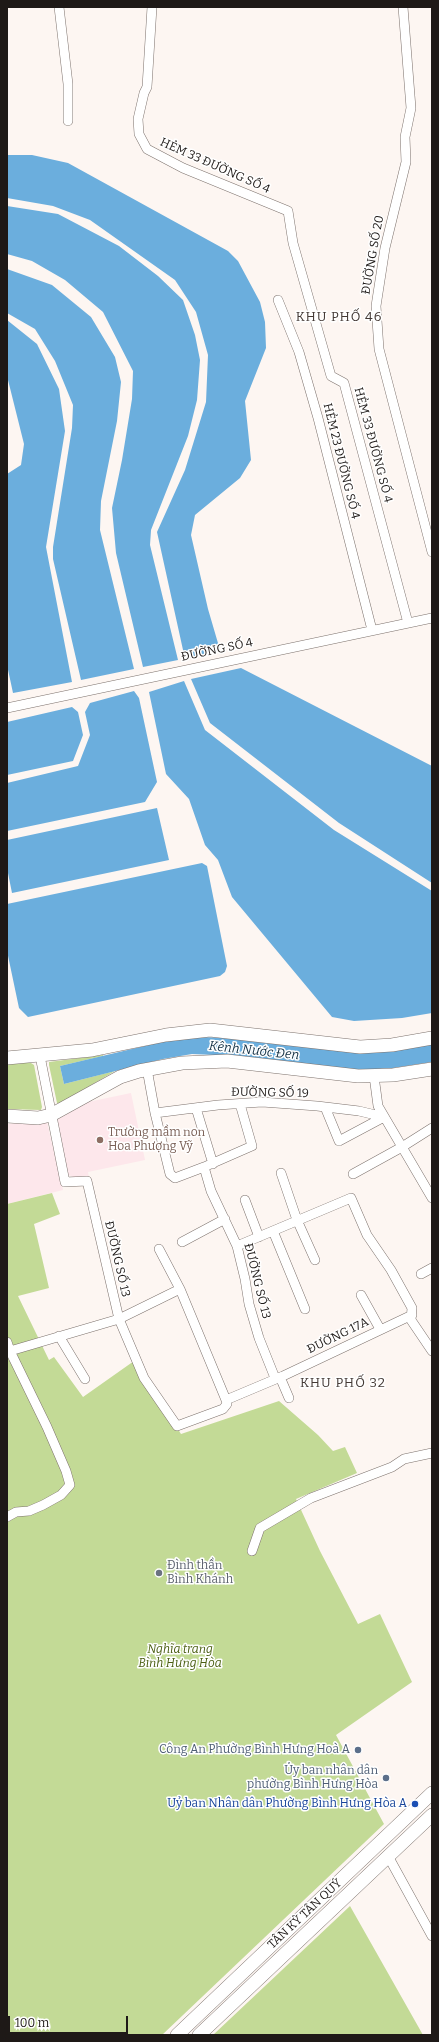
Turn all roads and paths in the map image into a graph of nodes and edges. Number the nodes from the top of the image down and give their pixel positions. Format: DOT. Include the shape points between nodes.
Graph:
graph roads {
  1 [pos="59,7"];
  2 [pos="152,7"];
  3 [pos="403,7"];
  4 [pos="68,121"];
  5 [pos="278,300"];
  6 [pos="432,552"];
  7 [pos="432,618"];
  8 [pos="408,623"];
  9 [pos="372,630"];
  10 [pos="7,708"];
  11 [pos="432,1038"];
  12 [pos="40,1056"];
  13 [pos="7,1058"];
  14 [pos="147,1069"];
  15 [pos="432,1069"];
  16 [pos="374,1076"];
  17 [pos="240,1104"];
  18 [pos="325,1107"];
  19 [pos="196,1108"];
  20 [pos="155,1113"];
  21 [pos="51,1115"];
  22 [pos="7,1116"];
  23 [pos="384,1117"];
  24 [pos="432,1128"];
  25 [pos="402,1147"];
  26 [pos="213,1164"];
  27 [pos="204,1167"];
  28 [pos="281,1172"];
  29 [pos="353,1174"];
  30 [pos="432,1198"];
  31 [pos="244,1200"];
  32 [pos="225,1219"];
  33 [pos="297,1220"];
  34 [pos="273,1231"];
  35 [pos="260,1236"];
  36 [pos="182,1242"];
  37 [pos="237,1246"];
  38 [pos="159,1249"];
  39 [pos="315,1260"];
  40 [pos="432,1268"];
  41 [pos="420,1274"];
  42 [pos="180,1289"];
  43 [pos="361,1295"];
  44 [pos="305,1309"];
  45 [pos="412,1315"];
  46 [pos="118,1319"];
  47 [pos="380,1329"];
  48 [pos="59,1336"];
  49 [pos="7,1342"];
  50 [pos="10,1351"];
  51 [pos="432,1352"];
  52 [pos="277,1377"];
  53 [pos="85,1379"];
  54 [pos="289,1398"];
  55 [pos="226,1400"];
  56 [pos="432,1453"];
  57 [pos="7,1517"];
  58 [pos="252,1551"];
  59 [pos="432,1793"];
  60 [pos="432,1815"];
  61 [pos="388,1856"];
  62 [pos="431,1931"];
  63 [pos="177,2035"];
  64 [pos="199,2035"];
  1 -- 4 [label="street" via="68,84"];
  2 -- 8 [label="street, HẺM 33 ĐƯỜNG SỐ 4" via="147,87 138,119 139,134 147,148 183,168 288,211 293,243 331,376 344,383"];
  3 -- 6 [label="street, ĐƯỜNG SỐ 20" via="411,108 405,137 406,162 385,248 376,306 379,349"];
  5 -- 9 [label="street, HẺM 23 ĐƯỜNG SỐ 4" via="299,352 318,418"];
  7 -- 8 [label="street, ĐƯỜNG SỐ 4"];
  8 -- 9 [label="street, ĐƯỜNG SỐ 4"];
  9 -- 10 [label="street, ĐƯỜNG SỐ 4"];
  11 -- 12 [label="street" via="360,1047 205,1031"];
  12 -- 13 [label="street"];
  12 -- 21 [label="street"];
  14 -- 16 [label="street" via="182,1062 217,1061 340,1075"];
  14 -- 20 [label="street"];
  14 -- 21 [label="street" via="111,1082 68,1108"];
  15 -- 16 [label="street"];
  16 -- 23 [label="street" via="378,1106"];
  17 -- 18 [label="street, ĐƯỜNG SỐ 19" via="262,1102"];
  17 -- 19 [label="street, ĐƯỜNG SỐ 19"];
  17 -- 26 [label="street" via="252,1146"];
  18 -- 23 [label="street, ĐƯỜNG SỐ 19"];
  18 -- 23 [label="street" via="339,1141"];
  19 -- 20 [label="street, ĐƯỜNG SỐ 19"];
  19 -- 26 [label="street"];
  20 -- 27 [label="street" via="170,1174 175,1178"];
  21 -- 22 [label="street" via="38,1118"];
  21 -- 46 [label="street, ĐƯỜNG SỐ 13" via="65,1182 87,1181"];
  23 -- 25 [label="street"];
  24 -- 25 [label="street"];
  25 -- 29 [label="street"];
  25 -- 30 [label="street"];
  26 -- 27 [label="street"];
  27 -- 32 [label="street, ĐƯỜNG SỐ 13" via="211,1191"];
  28 -- 33 [label="street"];
  31 -- 35 [label="street"];
  32 -- 36 [label="street"];
  32 -- 37 [label="street, ĐƯỜNG SỐ 13"];
  33 -- 34 [label="street"];
  33 -- 39 [label="street"];
  33 -- 45 [label="street" via="351,1198 367,1235 391,1270 412,1308"];
  34 -- 35 [label="street"];
  34 -- 44 [label="street"];
  35 -- 37 [label="street"];
  37 -- 52 [label="street, ĐƯỜNG SỐ 13" via="260,1343"];
  38 -- 42 [label="street"];
  40 -- 41 [label="street"];
  42 -- 46 [label="street"];
  42 -- 55 [label="street"];
  43 -- 47 [label="street"];
  45 -- 47 [label="street, ĐƯỜNG 17A"];
  45 -- 51 [label="street" via="411,1320"];
  46 -- 48 [label="street"];
  46 -- 55 [label="street" via="144,1378 177,1426 223,1409 227,1404"];
  47 -- 52 [label="street, ĐƯỜNG 17A"];
  48 -- 50 [label="street"];
  48 -- 53 [label="street"];
  49 -- 50 [label="street"];
  50 -- 57 [label="street" via="47,1427 70,1485 61,1495 43,1505"];
  52 -- 54 [label="street, ĐƯỜNG SỐ 13"];
  52 -- 55 [label="street, ĐƯỜNG 17A"];
  56 -- 58 [label="street" via="404,1459 392,1467 311,1498 260,1528"];
  59 -- 63 [label="street, TÂN KỲ TÂN QUÝ"];
  60 -- 61 [label="street, TÂN KỲ TÂN QUÝ"];
  61 -- 62 [label="street"];
  61 -- 64 [label="street, TÂN KỲ TÂN QUÝ"];
}
